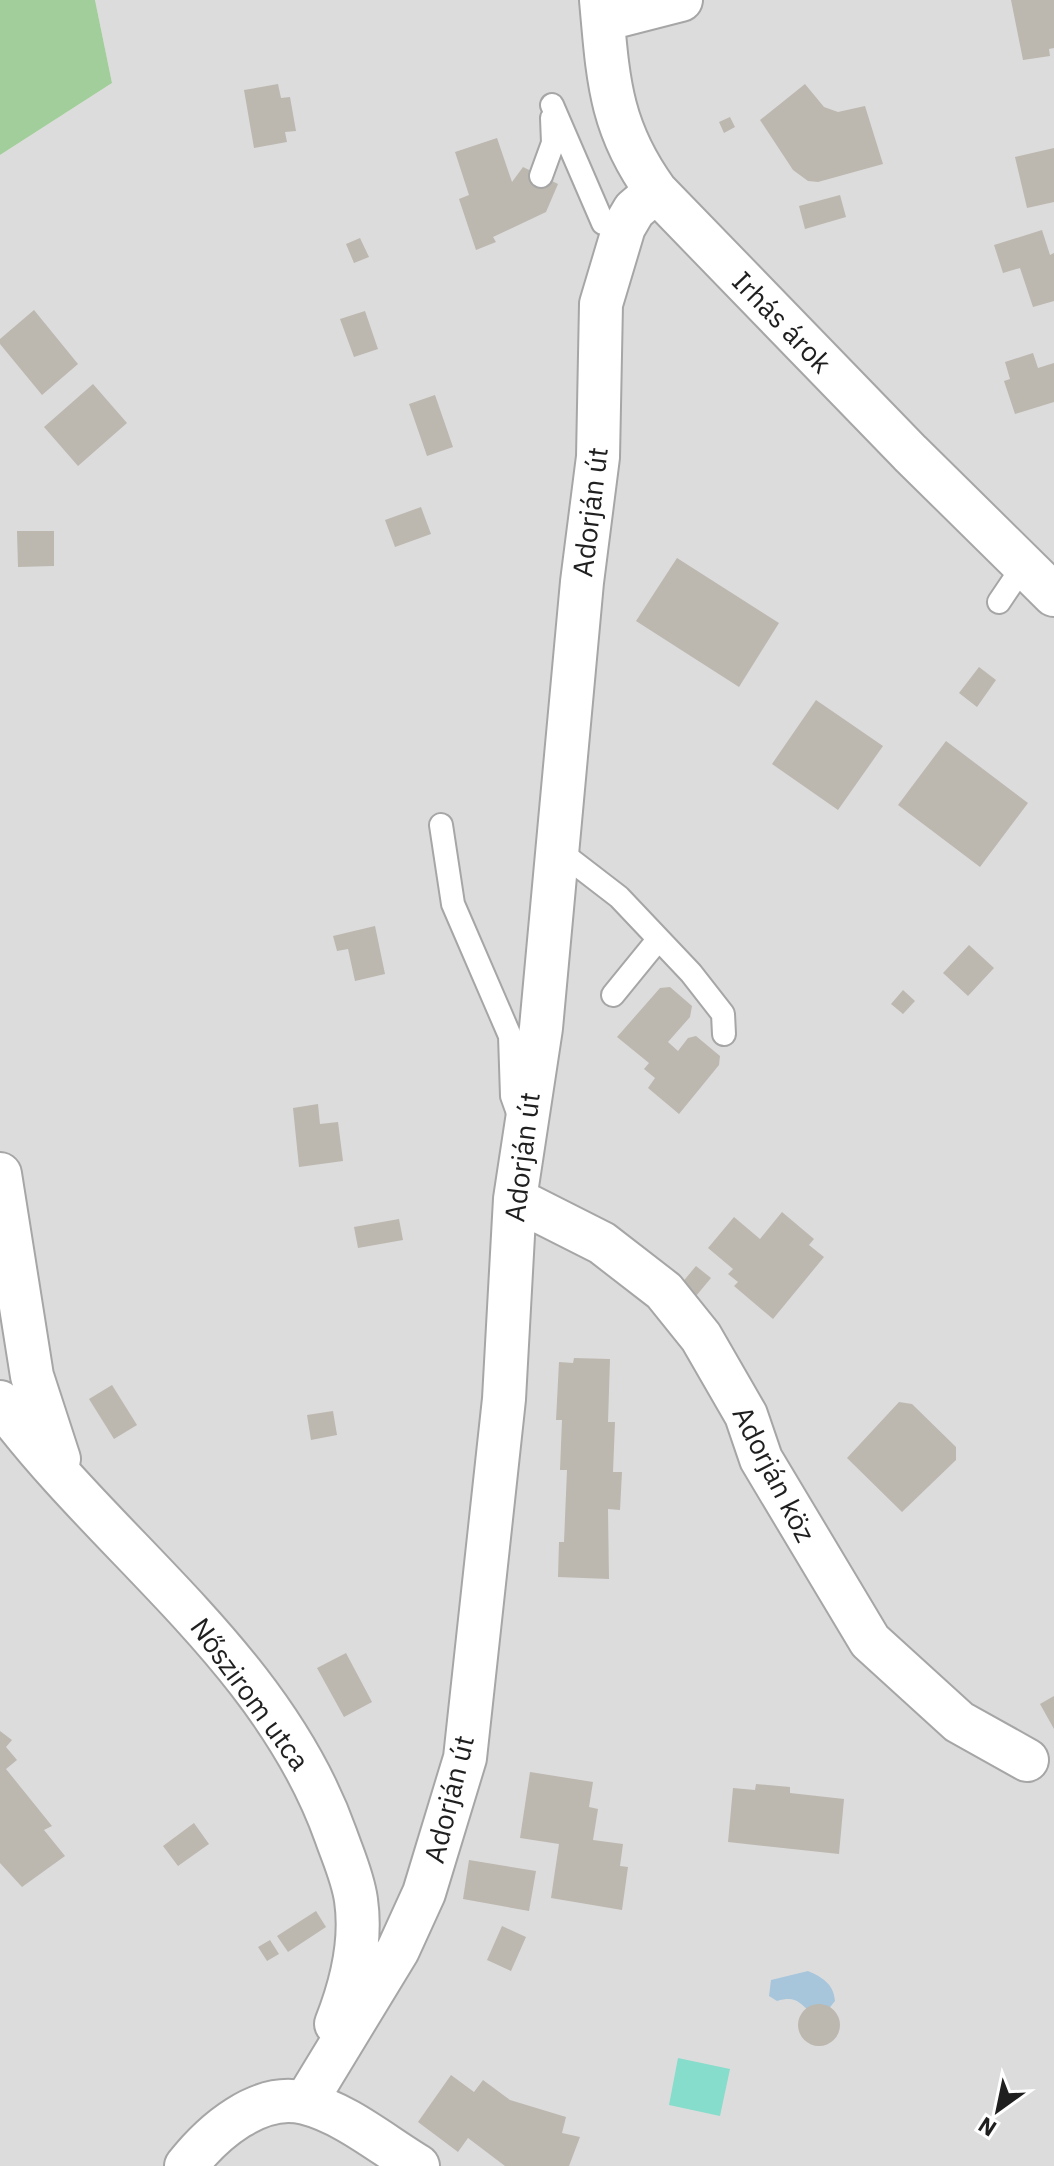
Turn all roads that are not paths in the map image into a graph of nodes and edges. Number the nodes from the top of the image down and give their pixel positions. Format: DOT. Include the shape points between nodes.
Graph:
graph roads {
  1 [pos="681,0"];
  2 [pos="602,10"];
  3 [pos="541,176"];
  4 [pos="656,191"];
  5 [pos="624,227"];
  6 [pos="1024,565"];
  7 [pos="1054,595"];
  8 [pos="999,602"];
  9 [pos="441,825"];
  10 [pos="558,850"];
  11 [pos="657,941"];
  12 [pos="613,995"];
  13 [pos="724,1034"];
  14 [pos="524,1126"];
  15 [pos="0,1174"];
  16 [pos="515,1199"];
  17 [pos="0,1402"];
  18 [pos="66,1479"];
  19 [pos="1027,1760"];
  20 [pos="296,2102"];
  21 [pos="186,2166"];
  22 [pos="418,2166"];
  1 -- 2 [label="street"];
  2 -- 4 [label="street, Irhás árok" via="616,117 632,157"];
  3 -- 5 [label="lane" via="553,143 552,105 603,223"];
  4 -- 5 [label="street, Adorján út"];
  4 -- 6 [label="street, Irhás árok"];
  5 -- 10 [label="street, Adorján út" via="604,284 598,332 603,386 598,457"];
  6 -- 7 [label="street, Irhás árok"];
  6 -- 8 [label="lane"];
  9 -- 14 [label="lane" via="453,904 510,1036 512,1096"];
  10 -- 11 [label="lane" via="619,897"];
  10 -- 14 [label="street, Adorján út" via="541,1028"];
  11 -- 12 [label="lane"];
  11 -- 13 [label="lane" via="723,1014"];
  14 -- 16 [label="street, Adorján út"];
  15 -- 18 [label="street" via="32,1376"];
  16 -- 19 [label="street, Adorján köz" via="602,1243 664,1291 701,1337 746,1415 761,1459 870,1641 959,1722"];
  16 -- 20 [label="street, Adorján út" via="504,1399 465,1758 424,1893 405,1935"];
  17 -- 18 [label="street, Nőszirom utca"];
  18 -- 20 [label="street, Nőszirom utca" via="226,1652 290,1739 322,1797 356,1899 357,1936 337,2023"];
  20 -- 21 [label="street" via="245,2113 204,2143"];
  20 -- 22 [label="street" via="336,2116"];
}
